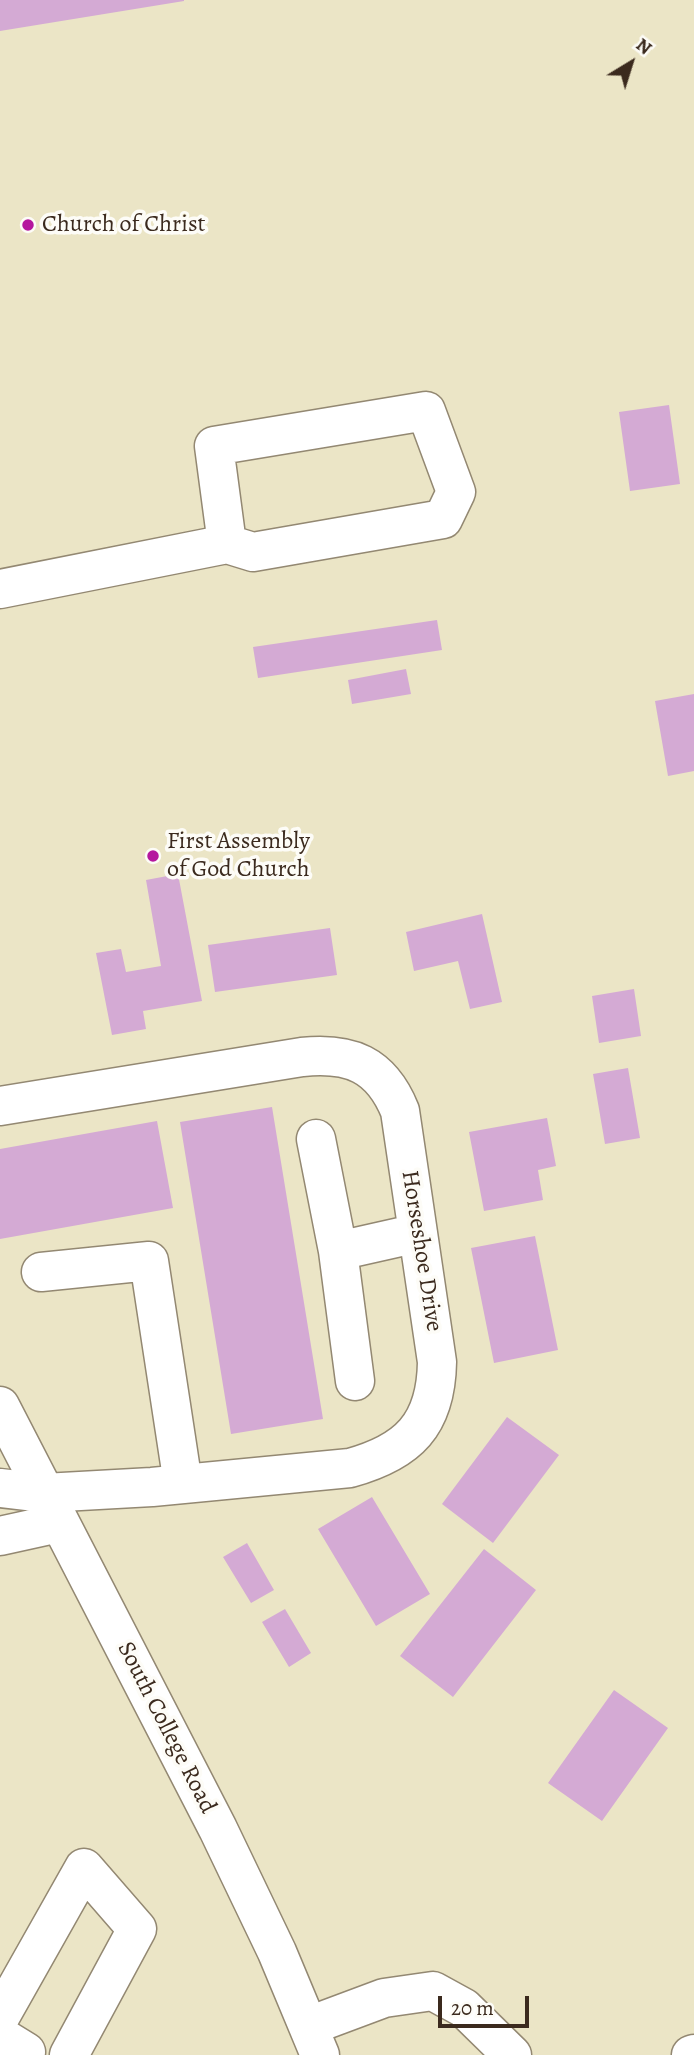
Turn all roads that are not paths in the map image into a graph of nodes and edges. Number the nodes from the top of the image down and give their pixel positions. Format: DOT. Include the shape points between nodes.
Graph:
graph roads {
  1 [pos="227,544"];
  2 [pos="0,589"];
  3 [pos="0,1106"];
  4 [pos="316,1139"];
  5 [pos="418,1233"];
  6 [pos="338,1251"];
  7 [pos="41,1272"];
  8 [pos="355,1381"];
  9 [pos="0,1406"];
  10 [pos="183,1484"];
  11 [pos="0,1488"];
  12 [pos="52,1508"];
  13 [pos="0,1536"];
  14 [pos="0,2017"];
  15 [pos="315,2040"];
  16 [pos="69,2055"];
  17 [pos="512,2055"];
  1 -- 1 [label="street" via="214,446 426,411 456,492 443,519 253,552"];
  1 -- 2 [label="street"];
  3 -- 5 [label="street, Horseshoe Drive" via="302,1057 351,1059 370,1068 400,1111"];
  4 -- 6 [label="street"];
  5 -- 6 [label="street"];
  5 -- 10 [label="street, Horseshoe Drive" via="437,1381 429,1409 413,1435 380,1460 350,1468"];
  6 -- 8 [label="street"];
  7 -- 10 [label="street" via="149,1261"];
  9 -- 12 [label="street, South College Road"];
  10 -- 12 [label="street, Horseshoe Drive"];
  11 -- 12 [label="street"];
  12 -- 13 [label="street"];
  12 -- 15 [label="street, South College Road" via="218,1829"];
  14 -- 16 [label="street" via="84,1868 137,1929"];
  15 -- 17 [label="street" via="384,1998 433,1992 464,2008"];
}
